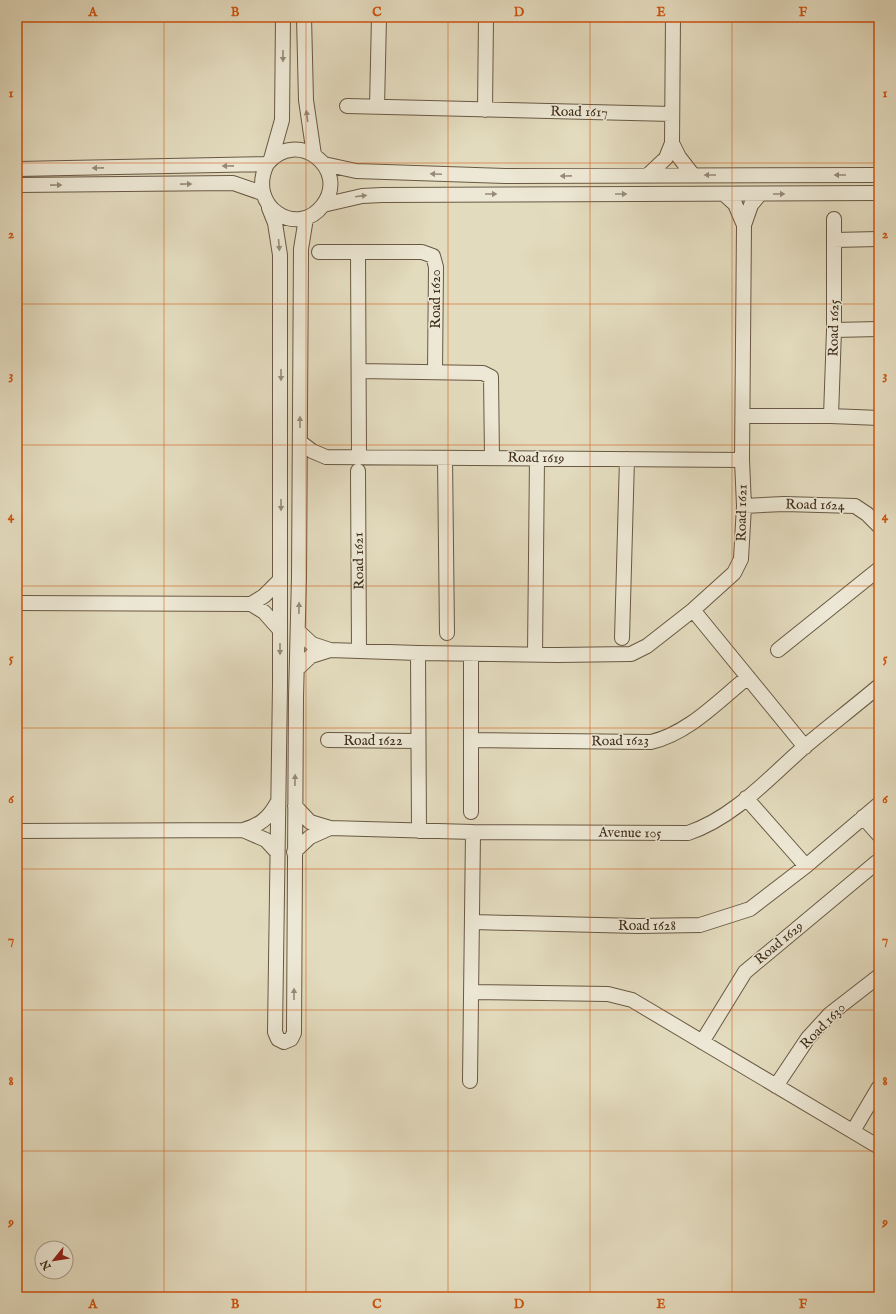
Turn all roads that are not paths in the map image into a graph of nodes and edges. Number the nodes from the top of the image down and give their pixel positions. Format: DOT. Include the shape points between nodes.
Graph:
graph roads {
  1 [pos="283,17"];
  2 [pos="304,17"];
  3 [pos="379,17"];
  4 [pos="486,17"];
  5 [pos="673,17"];
  6 [pos="347,106"];
  7 [pos="377,107"];
  8 [pos="486,110"];
  9 [pos="672,114"];
  10 [pos="672,143"];
  11 [pos="319,159"];
  12 [pos="269,161"];
  13 [pos="17,169"];
  14 [pos="648,175"];
  15 [pos="692,175"];
  16 [pos="879,175"];
  17 [pos="17,185"];
  18 [pos="262,193"];
  19 [pos="879,193"];
  20 [pos="724,194"];
  21 [pos="760,194"];
  22 [pos="323,205"];
  23 [pos="270,208"];
  24 [pos="306,218"];
  25 [pos="834,219"];
  26 [pos="744,225"];
  27 [pos="879,239"];
  28 [pos="834,240"];
  29 [pos="319,252"];
  30 [pos="358,252"];
  31 [pos="879,329"];
  32 [pos="834,330"];
  33 [pos="360,371"];
  34 [pos="435,372"];
  35 [pos="742,416"];
  36 [pos="831,416"];
  37 [pos="879,418"];
  38 [pos="300,442"];
  39 [pos="326,457"];
  40 [pos="359,457"];
  41 [pos="446,458"];
  42 [pos="492,458"];
  43 [pos="537,458"];
  44 [pos="627,459"];
  45 [pos="742,460"];
  46 [pos="300,470"];
  47 [pos="358,471"];
  48 [pos="744,506"];
  49 [pos="879,526"];
  50 [pos="879,569"];
  51 [pos="280,580"];
  52 [pos="17,603"];
  53 [pos="251,604"];
  54 [pos="693,610"];
  55 [pos="280,630"];
  56 [pos="298,631"];
  57 [pos="447,633"];
  58 [pos="622,638"];
  59 [pos="330,650"];
  60 [pos="778,650"];
  61 [pos="359,651"];
  62 [pos="418,653"];
  63 [pos="471,654"];
  64 [pos="536,655"];
  65 [pos="297,669"];
  66 [pos="748,677"];
  67 [pos="879,686"];
  68 [pos="328,740"];
  69 [pos="472,740"];
  70 [pos="418,741"];
  71 [pos="805,747"];
  72 [pos="746,798"];
  73 [pos="277,802"];
  74 [pos="879,804"];
  75 [pos="295,806"];
  76 [pos="471,812"];
  77 [pos="863,817"];
  78 [pos="330,828"];
  79 [pos="17,830"];
  80 [pos="243,830"];
  81 [pos="419,831"];
  82 [pos="473,832"];
  83 [pos="879,835"];
  84 [pos="277,852"];
  85 [pos="294,852"];
  86 [pos="877,862"];
  87 [pos="806,866"];
  88 [pos="472,922"];
  89 [pos="879,976"];
  90 [pos="472,992"];
  91 [pos="702,1042"];
  92 [pos="470,1081"];
  93 [pos="776,1086"];
  94 [pos="879,1087"];
  95 [pos="854,1132"];
  96 [pos="879,1147"];
  1 -- 12 [label="street, one-way" via="282,120"];
  11 -- 2 [label="street, one-way" via="306,100"];
  3 -- 7 [label="street"];
  4 -- 8 [label="street"];
  5 -- 9 [label="street"];
  6 -- 7 [label="street, Road 1617"];
  7 -- 8 [label="street, Road 1617"];
  8 -- 9 [label="street, Road 1617"];
  9 -- 10 [label="street"];
  10 -- 14 [label="street" via="661,165"];
  10 -- 15 [label="street"];
  11 -- 12 [label="street" via="304,150 292,149 281,152"];
  14 -- 11 [label="street, one-way" via="505,176 362,171 345,170"];
  11 -- 22 [label="street" via="329,174 330,185 329,196"];
  12 -- 13 [label="street, one-way"];
  12 -- 18 [label="street" via="260,183"];
  14 -- 15 [label="street"];
  16 -- 15 [label="street, one-way"];
  17 -- 18 [label="street, one-way" via="232,183"];
  18 -- 23 [label="street"];
  21 -- 19 [label="street, one-way"];
  20 -- 21 [label="street"];
  22 -- 20 [label="street, one-way" via="362,196 382,195"];
  20 -- 26 [label="street, Road 1621" via="736,204"];
  21 -- 26 [label="street, Road 1621" via="751,205"];
  22 -- 24 [label="street" via="316,213"];
  23 -- 24 [label="street" via="280,216"];
  23 -- 51 [label="street, one-way" via="280,255"];
  38 -- 24 [label="street, one-way" via="301,249"];
  25 -- 28 [label="street, Road 1625"];
  26 -- 35 [label="street, Road 1621"];
  27 -- 28 [label="street"];
  28 -- 32 [label="street, Road 1625"];
  29 -- 30 [label="street, Road 1620"];
  30 -- 33 [label="street"];
  30 -- 34 [label="street, Road 1620" via="422,252 433,256 436,261"];
  31 -- 32 [label="street"];
  32 -- 36 [label="street, Road 1625"];
  33 -- 34 [label="street"];
  33 -- 40 [label="street"];
  34 -- 42 [label="street" via="483,372 491,377"];
  35 -- 36 [label="street"];
  35 -- 45 [label="street, Road 1621"];
  36 -- 37 [label="street"];
  38 -- 39 [label="street, Road 1619"];
  38 -- 46 [label="street"];
  39 -- 40 [label="street, Road 1619"];
  39 -- 46 [label="street, Road 1619"];
  40 -- 41 [label="street, Road 1619"];
  41 -- 42 [label="street, Road 1619"];
  41 -- 57 [label="street"];
  42 -- 43 [label="street, Road 1619"];
  43 -- 44 [label="street, Road 1619"];
  43 -- 64 [label="street"];
  44 -- 45 [label="street, Road 1619"];
  44 -- 58 [label="street"];
  45 -- 48 [label="street, Road 1621"];
  56 -- 46 [label="street, one-way"];
  47 -- 61 [label="street, Road 1621"];
  48 -- 49 [label="street, Road 1624" via="855,506"];
  48 -- 54 [label="street, Road 1621" via="741,559 734,573"];
  50 -- 60 [label="street"];
  51 -- 53 [label="street" via="264,596"];
  51 -- 55 [label="street"];
  52 -- 53 [label="street"];
  53 -- 55 [label="street" via="264,612"];
  54 -- 64 [label="street, Road 1621" via="647,646 631,654"];
  54 -- 66 [label="street"];
  55 -- 73 [label="street, one-way"];
  56 -- 59 [label="street, Road 1621" via="312,644"];
  56 -- 65 [label="street"];
  59 -- 61 [label="street, Road 1621"];
  59 -- 65 [label="street, Road 1621" via="311,656"];
  61 -- 62 [label="street, Road 1621"];
  62 -- 63 [label="street, Road 1621"];
  62 -- 70 [label="street, Road 1622"];
  63 -- 64 [label="street, Road 1621"];
  63 -- 69 [label="street"];
  75 -- 65 [label="street, one-way"];
  66 -- 69 [label="street, Road 1623" via="682,731 651,742"];
  66 -- 71 [label="street"];
  67 -- 71 [label="street, Avenue 105"];
  68 -- 70 [label="street, Road 1622"];
  69 -- 76 [label="street"];
  70 -- 81 [label="street, Road 1622"];
  71 -- 72 [label="street, Avenue 105"];
  72 -- 82 [label="street, Avenue 105" via="707,827 688,833"];
  72 -- 87 [label="street"];
  73 -- 80 [label="street" via="260,824"];
  73 -- 84 [label="street"];
  74 -- 77 [label="street, Road 1628"];
  75 -- 78 [label="street, Avenue 105" via="310,822"];
  75 -- 85 [label="street"];
  77 -- 83 [label="street"];
  77 -- 87 [label="street, Road 1628"];
  78 -- 81 [label="street, Avenue 105"];
  78 -- 85 [label="street, Avenue 105" via="310,837"];
  79 -- 80 [label="street"];
  80 -- 84 [label="street" via="259,835"];
  81 -- 82 [label="street, Avenue 105"];
  82 -- 88 [label="street"];
  84 -- 85 [label="street, one-way" via="275,1032 278,1039 284,1042 291,1039 294,1033"];
  86 -- 91 [label="street, Road 1629" via="745,972"];
  87 -- 88 [label="street, Road 1628" via="750,908 700,925"];
  88 -- 90 [label="street"];
  89 -- 93 [label="street, Road 1630" via="830,1014 808,1038"];
  90 -- 91 [label="street" via="608,994 632,1000"];
  90 -- 92 [label="street"];
  91 -- 93 [label="street"];
  93 -- 95 [label="street"];
  94 -- 95 [label="street"];
  95 -- 96 [label="street"];
}
